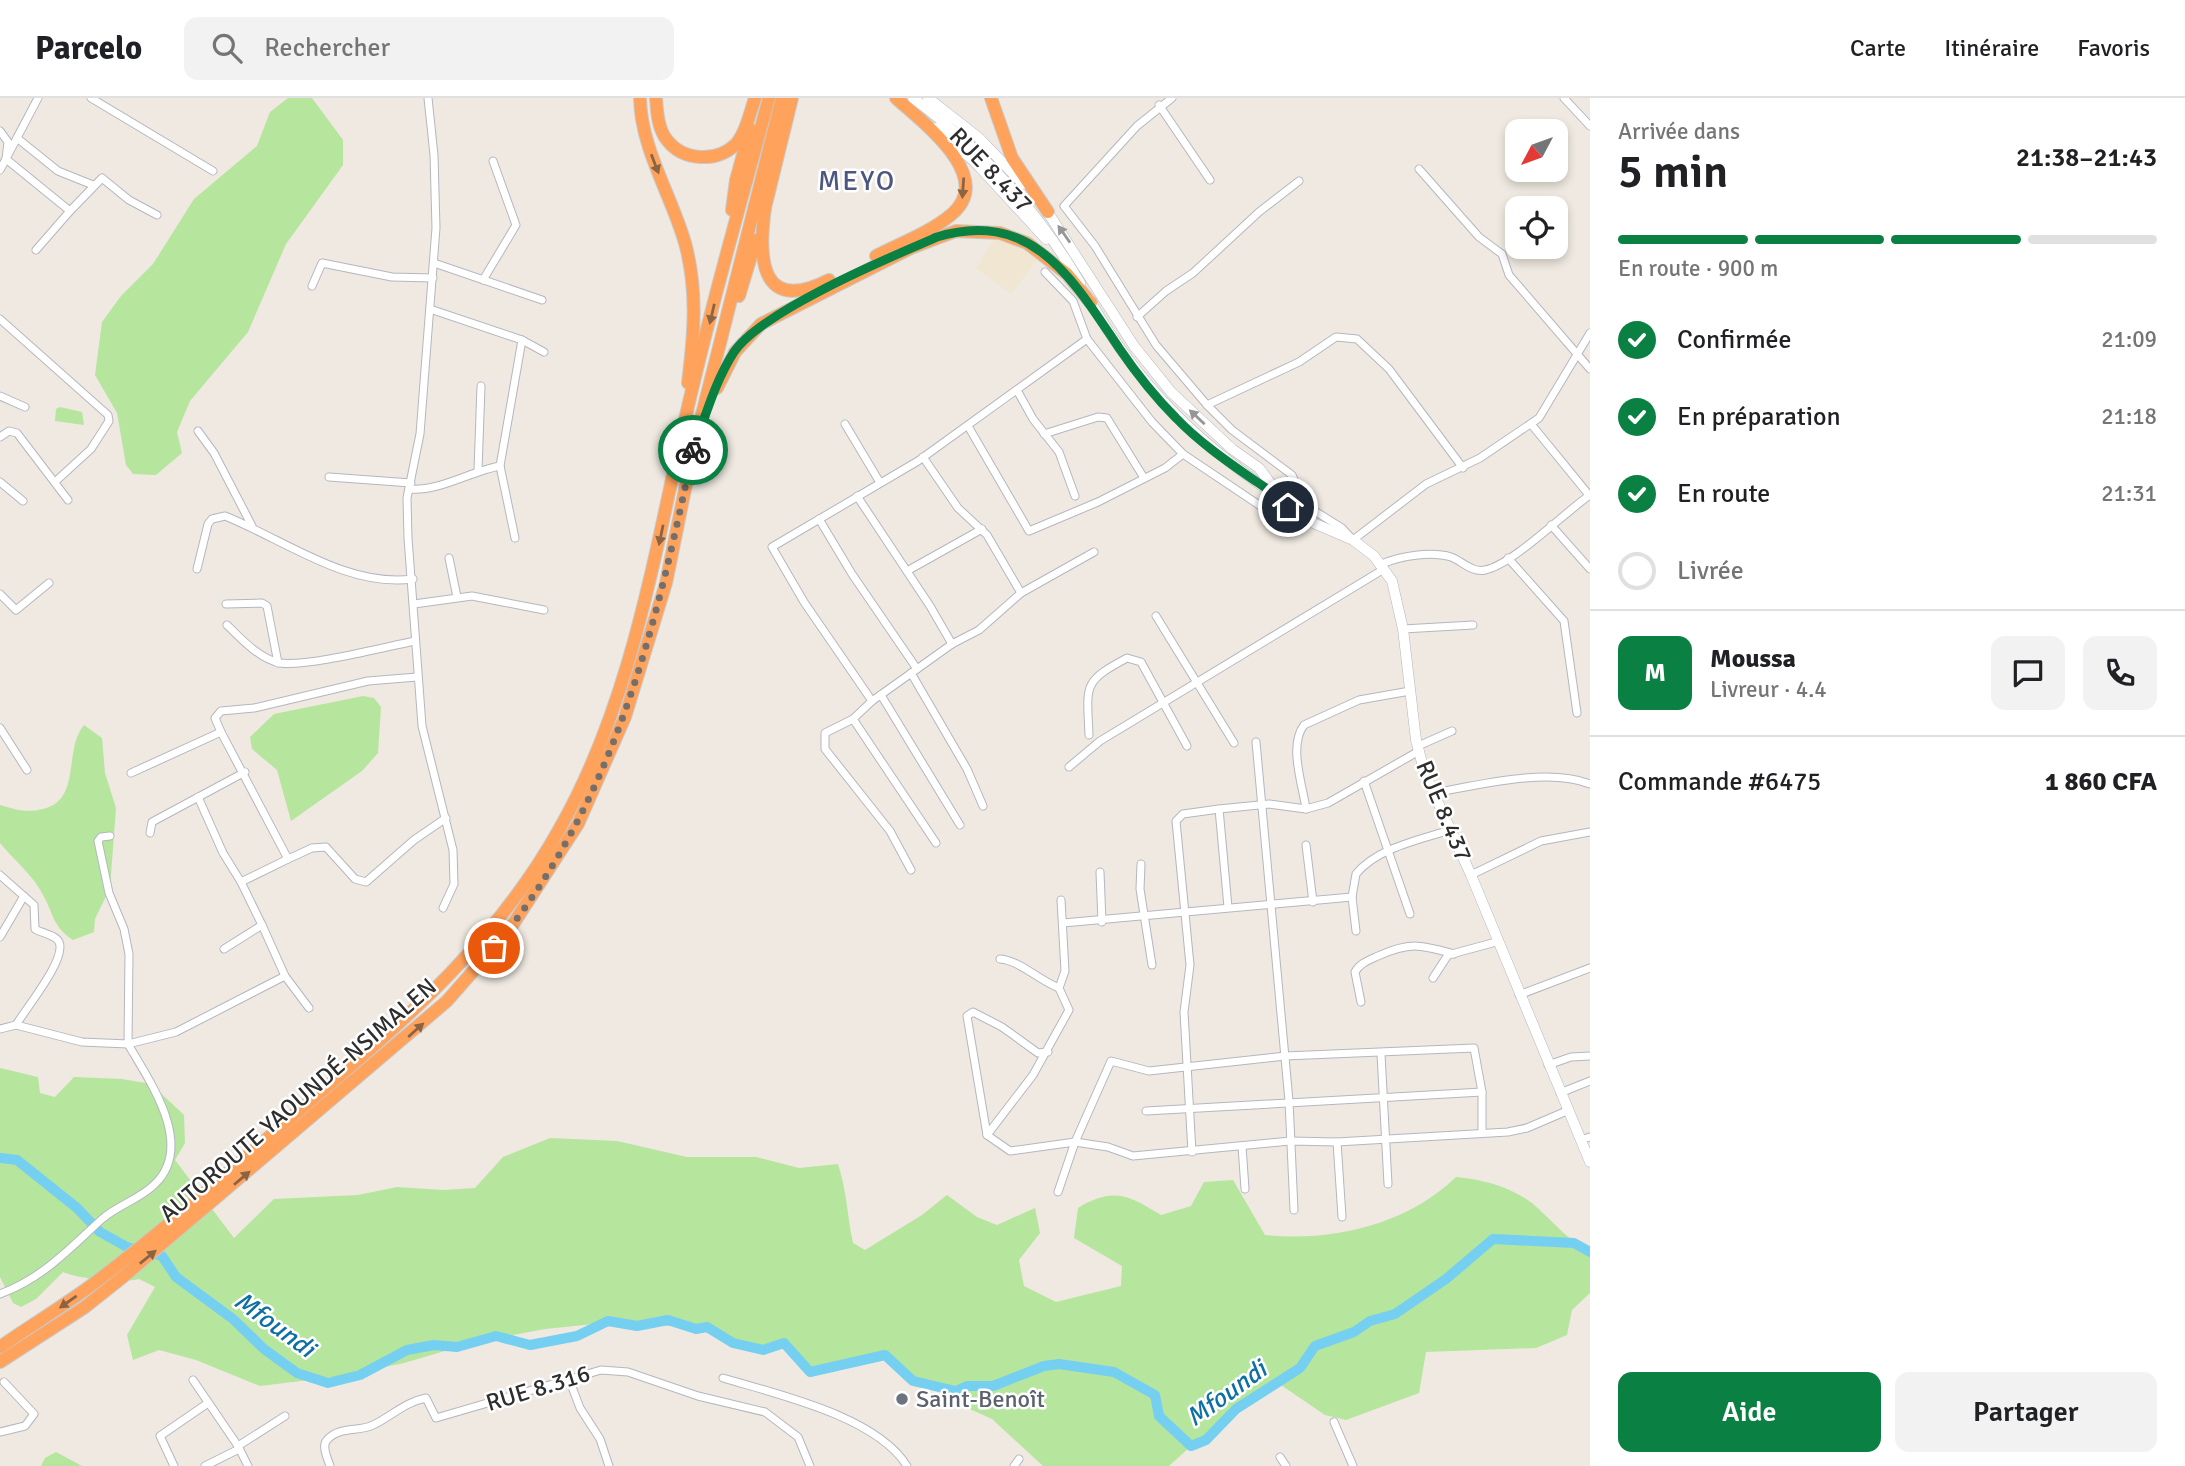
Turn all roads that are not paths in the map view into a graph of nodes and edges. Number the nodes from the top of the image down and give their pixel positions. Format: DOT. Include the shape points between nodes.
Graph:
graph roads {
  1 [pos="38,98"];
  2 [pos="91,98"];
  3 [pos="428,98"];
  4 [pos="640,98"];
  5 [pos="656,98"];
  6 [pos="756,98"];
  7 [pos="769,98"];
  8 [pos="782,98"];
  9 [pos="792,98"];
  10 [pos="896,98"];
  11 [pos="913,98"];
  12 [pos="928,98"];
  13 [pos="939,98"];
  14 [pos="991,98"];
  15 [pos="1172,98"];
  16 [pos="1564,98"];
  17 [pos="1160,105"];
  18 [pos="1590,126"];
  19 [pos="0,131"];
  20 [pos="17,138"];
  21 [pos="979,138"];
  22 [pos="6,159"];
  23 [pos="493,161"];
  24 [pos="1419,169"];
  25 [pos="0,170"];
  26 [pos="213,171"];
  27 [pos="1210,180"];
  28 [pos="1299,181"];
  29 [pos="93,185"];
  30 [pos="765,208"];
  31 [pos="69,211"];
  32 [pos="1048,212"];
  33 [pos="157,215"];
  34 [pos="728,247"];
  35 [pos="36,250"];
  36 [pos="1068,262"];
  37 [pos="434,263"];
  38 [pos="1045,272"];
  39 [pos="433,278"];
  40 [pos="483,280"];
  41 [pos="312,286"];
  42 [pos="542,300"];
  43 [pos="1091,303"];
  44 [pos="430,309"];
  45 [pos="1137,317"];
  46 [pos="0,319"];
  47 [pos="1590,333"];
  48 [pos="1087,339"];
  49 [pos="522,340"];
  50 [pos="721,342"];
  51 [pos="544,352"];
  52 [pos="1578,355"];
  53 [pos="1590,369"];
  54 [pos="481,386"];
  55 [pos="1018,391"];
  56 [pos="0,396"];
  57 [pos="1207,405"];
  58 [pos="25,407"];
  59 [pos="845,424"];
  60 [pos="1531,424"];
  61 [pos="968,426"];
  62 [pos="683,430"];
  63 [pos="198,431"];
  64 [pos="1044,434"];
  65 [pos="0,437"];
  66 [pos="694,450"];
  67 [pos="1184,454"];
  68 [pos="923,457"];
  69 [pos="500,466"];
  70 [pos="1463,468"];
  71 [pos="478,470"];
  72 [pos="329,477"];
  73 [pos="1144,478"];
  74 [pos="55,481"];
  75 [pos="879,481"];
  76 [pos="0,482"];
  77 [pos="410,486"];
  78 [pos="1590,495"];
  79 [pos="857,496"];
  80 [pos="1074,496"];
  81 [pos="1281,498"];
  82 [pos="68,500"];
  83 [pos="23,501"];
  84 [pos="819,519"];
  85 [pos="1551,525"];
  86 [pos="252,526"];
  87 [pos="982,529"];
  88 [pos="515,538"];
  89 [pos="1353,540"];
  90 [pos="1094,552"];
  91 [pos="449,558"];
  92 [pos="1508,558"];
  93 [pos="1383,567"];
  94 [pos="197,569"];
  95 [pos="1590,569"];
  96 [pos="907,571"];
  97 [pos="413,579"];
  98 [pos="49,583"];
  99 [pos="1021,593"];
  100 [pos="0,594"];
  101 [pos="457,597"];
  102 [pos="226,604"];
  103 [pos="414,604"];
  104 [pos="544,610"];
  105 [pos="1156,616"];
  106 [pos="227,625"];
  107 [pos="1473,625"];
  108 [pos="1403,629"];
  109 [pos="415,641"];
  110 [pos="952,644"];
  111 [pos="278,663"];
  112 [pos="914,671"];
  113 [pos="417,677"];
  114 [pos="1196,683"];
  115 [pos="1410,691"];
  116 [pos="881,695"];
  117 [pos="872,701"];
  118 [pos="1164,703"];
  119 [pos="1577,713"];
  120 [pos="853,719"];
  121 [pos="0,728"];
  122 [pos="1452,731"];
  123 [pos="221,732"];
  124 [pos="1089,735"];
  125 [pos="1256,742"];
  126 [pos="1234,743"];
  127 [pos="1187,746"];
  128 [pos="1418,749"];
  129 [pos="1069,767"];
  130 [pos="27,770"];
  131 [pos="244,772"];
  132 [pos="131,773"];
  133 [pos="1364,781"];
  134 [pos="1590,784"];
  135 [pos="1434,793"];
  136 [pos="198,797"];
  137 [pos="1261,804"];
  138 [pos="983,806"];
  139 [pos="1219,809"];
  140 [pos="1306,810"];
  141 [pos="446,818"];
  142 [pos="960,825"];
  143 [pos="1450,830"];
  144 [pos="1590,832"];
  145 [pos="150,833"];
  146 [pos="110,836"];
  147 [pos="936,843"];
  148 [pos="1307,845"];
  149 [pos="1389,851"];
  150 [pos="288,859"];
  151 [pos="1142,864"];
  152 [pos="911,870"];
  153 [pos="1100,872"];
  154 [pos="0,875"];
  155 [pos="1471,875"];
  156 [pos="241,882"];
  157 [pos="24,896"];
  158 [pos="1352,897"];
  159 [pos="1061,900"];
  160 [pos="1313,902"];
  161 [pos="1270,905"];
  162 [pos="1228,907"];
  163 [pos="443,908"];
  164 [pos="1185,911"];
  165 [pos="1410,914"];
  166 [pos="1144,917"];
  167 [pos="1102,922"];
  168 [pos="1063,923"];
  169 [pos="262,925"];
  170 [pos="1356,931"];
  171 [pos="0,937"];
  172 [pos="1496,942"];
  173 [pos="224,949"];
  174 [pos="1454,954"];
  175 [pos="1000,959"];
  176 [pos="1152,964"];
  177 [pos="1588,969"];
  178 [pos="285,976"];
  179 [pos="1433,978"];
  180 [pos="1590,979"];
  181 [pos="1059,988"];
  182 [pos="1519,995"];
  183 [pos="1361,1002"];
  184 [pos="309,1008"];
  185 [pos="16,1025"];
  186 [pos="0,1029"];
  187 [pos="128,1044"];
  188 [pos="1048,1052"];
  189 [pos="1381,1054"];
  190 [pos="1285,1056"];
  191 [pos="1590,1056"];
  192 [pos="1548,1065"];
  193 [pos="1187,1066"];
  194 [pos="1590,1081"];
  195 [pos="1482,1091"];
  196 [pos="1560,1093"];
  197 [pos="1384,1096"];
  198 [pos="1289,1101"];
  199 [pos="1189,1110"];
  200 [pos="1569,1110"];
  201 [pos="1146,1111"];
  202 [pos="1482,1133"];
  203 [pos="987,1135"];
  204 [pos="1586,1138"];
  205 [pos="1387,1140"];
  206 [pos="1290,1141"];
  207 [pos="1076,1142"];
  208 [pos="1337,1142"];
  209 [pos="1242,1146"];
  210 [pos="1192,1152"];
  211 [pos="1590,1162"];
  212 [pos="1388,1184"];
  213 [pos="1245,1189"];
  214 [pos="1058,1192"];
  215 [pos="1294,1210"];
  216 [pos="1342,1217"];
  217 [pos="168,1232"];
  218 [pos="121,1271"];
  219 [pos="0,1294"];
  220 [pos="85,1307"];
  221 [pos="0,1346"];
  222 [pos="0,1362"];
  223 [pos="2,1377"];
  224 [pos="723,1378"];
  225 [pos="569,1379"];
  226 [pos="192,1380"];
  227 [pos="208,1403"];
  228 [pos="285,1416"];
  229 [pos="1334,1422"];
  230 [pos="0,1432"];
  231 [pos="238,1447"];
  232 [pos="1280,1457"];
  233 [pos="1019,1459"];
  234 [pos="174,1466"];
  235 [pos="205,1466"];
  236 [pos="248,1466"];
  237 [pos="330,1466"];
  238 [pos="608,1466"];
  239 [pos="810,1466"];
  240 [pos="907,1466"];
  241 [pos="1014,1466"];
  242 [pos="1286,1466"];
  243 [pos="1353,1466"];
  1 -- 20 [label="street"];
  2 -- 26 [label="street"];
  3 -- 37 [label="street" via="434,155"];
  4 -- 62 [label="highway, one-way" via="645,135 677,217 692,274 694,337"];
  5 -- 6 [label="highway" via="665,139 677,150 704,157 735,145"];
  6 -- 34 [label="highway" via="736,180"];
  7 -- 34 [label="highway, AUTOROUTE YAOUNDÉ-NSIMALEN"];
  8 -- 50 [label="highway, AUTOROUTE YAOUNDÉ-NSIMALEN"];
  9 -- 30 [label="highway"];
  10 -- 30 [label="highway, one-way" via="960,163 966,187 951,215 822,284 795,291 773,282 762,264"];
  10 -- 36 [label="main road" via="975,162"];
  11 -- 36 [label="main road, RUE 8.437" via="996,169"];
  12 -- 21 [label="main road, RUE 8.437"];
  13 -- 21 [label="main road"];
  14 -- 32 [label="highway" via="1012,159"];
  15 -- 17 [label="street"];
  16 -- 18 [label="street"];
  17 -- 27 [label="street"];
  17 -- 45 [label="street" via="1064,206 1095,246"];
  19 -- 22 [label="street" via="8,142"];
  20 -- 22 [label="street"];
  20 -- 29 [label="street" via="58,171"];
  21 -- 32 [label="main road, RUE 8.437"];
  22 -- 25 [label="street"];
  22 -- 31 [label="street"];
  23 -- 40 [label="street" via="516,225"];
  24 -- 52 [label="street" via="1479,237 1502,254 1509,275"];
  28 -- 45 [label="street"];
  29 -- 31 [label="street"];
  29 -- 33 [label="street" via="102,178"];
  30 -- 50 [label="highway"];
  31 -- 35 [label="street"];
  81 -- 32 [label="main road, RUE 8.437, one-way" via="1259,468 1198,418 1150,368"];
  34 -- 62 [label="highway, AUTOROUTE YAOUNDÉ-NSIMALEN, one-way"];
  36 -- 43 [label="main road, RUE 8.437"];
  37 -- 39 [label="street"];
  37 -- 40 [label="street"];
  38 -- 48 [label="street" via="1073,301"];
  39 -- 41 [label="street" via="392,277 322,263"];
  39 -- 44 [label="street"];
  40 -- 42 [label="street"];
  43 -- 66 [label="highway" via="1067,274 1027,243 973,230 937,237 779,314 748,336 722,374"];
  43 -- 81 [label="main road, RUE 8.437" via="1119,349 1176,418"];
  44 -- 49 [label="street"];
  44 -- 77 [label="street" via="420,434"];
  45 -- 57 [label="street"];
  46 -- 74 [label="street" via="108,415 109,421 91,449"];
  47 -- 52 [label="street"];
  48 -- 55 [label="street"];
  48 -- 67 [label="street" via="1152,422"];
  49 -- 51 [label="street"];
  49 -- 69 [label="street"];
  50 -- 66 [label="highway, AUTOROUTE YAOUNDÉ-NSIMALEN"];
  52 -- 53 [label="street"];
  52 -- 60 [label="street" via="1547,409"];
  54 -- 71 [label="street"];
  55 -- 61 [label="street"];
  55 -- 64 [label="street"];
  56 -- 58 [label="street"];
  57 -- 70 [label="street" via="1299,362 1336,337 1357,339 1389,369"];
  57 -- 89 [label="street" via="1292,475 1305,505"];
  59 -- 75 [label="street"];
  60 -- 70 [label="street"];
  60 -- 78 [label="street"];
  61 -- 68 [label="street"];
  61 -- 73 [label="street" via="1029,531"];
  62 -- 217 [label="highway, AUTOROUTE YAOUNDÉ-NSIMALEN, one-way" via="652,579 619,693 581,788 537,866 498,923 450,977"];
  63 -- 86 [label="street"];
  64 -- 73 [label="street" via="1107,418"];
  64 -- 80 [label="street" via="1059,452"];
  65 -- 74 [label="street" via="9,431 17,433"];
  217 -- 66 [label="highway, AUTOROUTE YAOUNDÉ-NSIMALEN, one-way" via="432,1015 479,968 540,887 578,824 625,718 666,583"];
  67 -- 73 [label="street"];
  67 -- 81 [label="street" via="1271,513 1280,506"];
  68 -- 75 [label="street"];
  68 -- 87 [label="street" via="958,508"];
  69 -- 71 [label="street"];
  69 -- 88 [label="street"];
  70 -- 89 [label="street" via="1426,484"];
  71 -- 77 [label="street" via="429,488"];
  72 -- 77 [label="street"];
  74 -- 82 [label="street"];
  75 -- 79 [label="street"];
  76 -- 83 [label="street"];
  77 -- 97 [label="street" via="408,538"];
  78 -- 85 [label="street"];
  79 -- 84 [label="street"];
  79 -- 96 [label="street"];
  81 -- 89 [label="main road, RUE 8.437" via="1311,522"];
  84 -- 112 [label="street"];
  84 -- 117 [label="street" via="772,547"];
  85 -- 92 [label="street"];
  85 -- 95 [label="street"];
  86 -- 94 [label="street" via="225,516 212,519"];
  86 -- 97 [label="street" via="360,576 385,582"];
  87 -- 96 [label="street"];
  87 -- 99 [label="street"];
  89 -- 93 [label="main road, RUE 8.437"];
  90 -- 99 [label="street"];
  91 -- 101 [label="street"];
  92 -- 93 [label="street" via="1481,571 1442,556 1405,558"];
  92 -- 119 [label="street" via="1564,621"];
  93 -- 108 [label="main road, RUE 8.437" via="1396,591"];
  93 -- 114 [label="street"];
  96 -- 110 [label="street"];
  97 -- 103 [label="street"];
  98 -- 100 [label="street" via="16,610"];
  99 -- 110 [label="street" via="979,630"];
  101 -- 103 [label="street"];
  101 -- 104 [label="street"];
  102 -- 111 [label="street" via="267,606"];
  103 -- 109 [label="street"];
  105 -- 114 [label="street"];
  106 -- 111 [label="street" via="246,645"];
  107 -- 108 [label="street"];
  108 -- 115 [label="main road, RUE 8.437"];
  109 -- 111 [label="street" via="307,662"];
  109 -- 113 [label="street"];
  110 -- 112 [label="street"];
  112 -- 116 [label="street"];
  112 -- 138 [label="street"];
  113 -- 123 [label="street" via="368,681 254,708 221,711 215,718"];
  113 -- 141 [label="street" via="422,726"];
  114 -- 118 [label="street"];
  114 -- 126 [label="street"];
  115 -- 128 [label="main road, RUE 8.437"];
  115 -- 140 [label="street" via="1359,700 1304,724 1298,752"];
  116 -- 117 [label="street"];
  116 -- 142 [label="street"];
  117 -- 120 [label="street"];
  118 -- 124 [label="street" via="1141,662 1127,657 1097,674 1090,684"];
  118 -- 127 [label="street"];
  118 -- 129 [label="street" via="1100,741"];
  120 -- 147 [label="street"];
  120 -- 152 [label="street" via="825,733 825,749 890,831"];
  121 -- 130 [label="street"];
  122 -- 128 [label="street"];
  123 -- 131 [label="street"];
  123 -- 132 [label="street"];
  125 -- 137 [label="street"];
  128 -- 133 [label="street"];
  128 -- 135 [label="main road, RUE 8.437"];
  131 -- 136 [label="street"];
  131 -- 150 [label="street"];
  133 -- 140 [label="street" via="1328,803"];
  133 -- 149 [label="street"];
  134 -- 135 [label="street" via="1569,778 1534,779"];
  135 -- 143 [label="main road, RUE 8.437"];
  136 -- 145 [label="street" via="152,822"];
  136 -- 156 [label="street"];
  137 -- 139 [label="street"];
  137 -- 140 [label="street"];
  137 -- 161 [label="street"];
  139 -- 162 [label="street"];
  139 -- 164 [label="street" via="1183,814 1176,821"];
  141 -- 150 [label="street" via="366,882 355,879 326,848 312,848"];
  141 -- 163 [label="street" via="455,876"];
  143 -- 149 [label="street"];
  143 -- 155 [label="main road, RUE 8.437"];
  144 -- 155 [label="street" via="1541,841"];
  146 -- 187 [label="street" via="101,836 98,850 129,954"];
  148 -- 160 [label="street"];
  149 -- 158 [label="street" via="1356,874"];
  149 -- 165 [label="street"];
  150 -- 156 [label="street"];
  151 -- 166 [label="street"];
  153 -- 167 [label="street"];
  154 -- 157 [label="street"];
  155 -- 172 [label="main road, RUE 8.437"];
  156 -- 169 [label="street"];
  157 -- 171 [label="street"];
  157 -- 185 [label="street" via="36,907 35,929 57,939 60,960"];
  158 -- 160 [label="street"];
  158 -- 170 [label="street"];
  159 -- 168 [label="street"];
  160 -- 161 [label="street"];
  161 -- 162 [label="street"];
  161 -- 190 [label="street"];
  162 -- 164 [label="street"];
  164 -- 166 [label="street"];
  164 -- 193 [label="street" via="1190,977 1184,1012"];
  166 -- 167 [label="street"];
  166 -- 176 [label="street"];
  167 -- 168 [label="street"];
  168 -- 181 [label="street" via="1065,971"];
  169 -- 173 [label="street"];
  169 -- 178 [label="street"];
  172 -- 174 [label="street"];
  172 -- 182 [label="main road, RUE 8.437"];
  174 -- 179 [label="street" via="1442,960"];
  174 -- 183 [label="street" via="1408,944 1368,960 1355,972"];
  175 -- 181 [label="street" via="1015,962"];
  177 -- 180 [label="street"];
  177 -- 182 [label="street"];
  178 -- 184 [label="street"];
  178 -- 187 [label="street" via="176,1032"];
  181 -- 188 [label="street" via="1069,1010"];
  182 -- 192 [label="main road, RUE 8.437"];
  185 -- 186 [label="street"];
  185 -- 187 [label="street" via="82,1042"];
  187 -- 219 [label="street" via="172,1135 171,1161 156,1184 105,1217 52,1266"];
  188 -- 203 [label="street"];
  188 -- 203 [label="street" via="1038,1053 1002,1027 969,1012 971,1055"];
  189 -- 190 [label="street"];
  189 -- 195 [label="street" via="1474,1048"];
  189 -- 197 [label="street"];
  190 -- 193 [label="street"];
  190 -- 198 [label="street"];
  191 -- 192 [label="street"];
  192 -- 196 [label="main road, RUE 8.437"];
  193 -- 199 [label="street"];
  193 -- 207 [label="street" via="1149,1071 1109,1062"];
  194 -- 196 [label="street"];
  195 -- 197 [label="street"];
  195 -- 202 [label="street"];
  196 -- 200 [label="main road, RUE 8.437"];
  197 -- 198 [label="street"];
  197 -- 205 [label="street"];
  198 -- 199 [label="street"];
  198 -- 206 [label="street"];
  199 -- 201 [label="street"];
  199 -- 210 [label="street"];
  200 -- 202 [label="street" via="1517,1131"];
  200 -- 204 [label="main road, RUE 8.437"];
  202 -- 205 [label="street"];
  203 -- 207 [label="street" via="1010,1152"];
  204 -- 211 [label="main road, RUE 8.437"];
  205 -- 208 [label="street"];
  205 -- 212 [label="street"];
  206 -- 208 [label="street"];
  206 -- 209 [label="street"];
  206 -- 215 [label="street"];
  207 -- 210 [label="street" via="1133,1156"];
  207 -- 214 [label="street"];
  208 -- 216 [label="street"];
  209 -- 210 [label="street"];
  209 -- 213 [label="street"];
  217 -- 218 [label="highway, AUTOROUTE YAOUNDÉ-NSIMALEN"];
  218 -- 220 [label="highway, AUTOROUTE YAOUNDÉ-NSIMALEN"];
  218 -- 221 [label="highway, AUTOROUTE YAOUNDÉ-NSIMALEN, one-way"];
  220 -- 222 [label="highway, AUTOROUTE YAOUNDÉ-NSIMALEN"];
  220 -- 223 [label="highway"];
  223 -- 230 [label="street" via="34,1414 25,1426"];
  224 -- 240 [label="street" via="839,1415 898,1454"];
  225 -- 237 [label="street, RUE 8.316" via="436,1418 426,1398 413,1401 372,1426 347,1429 326,1441"];
  225 -- 238 [label="street" via="580,1408 600,1439"];
  225 -- 239 [label="street, RUE 8.316" via="601,1370 628,1372 765,1412 798,1437"];
  226 -- 227 [label="street"];
  227 -- 231 [label="street"];
  227 -- 234 [label="street" via="160,1436"];
  228 -- 231 [label="street"];
  229 -- 243 [label="street"];
  231 -- 235 [label="street"];
  231 -- 236 [label="street"];
  232 -- 242 [label="street"];
  233 -- 241 [label="street"];
}
